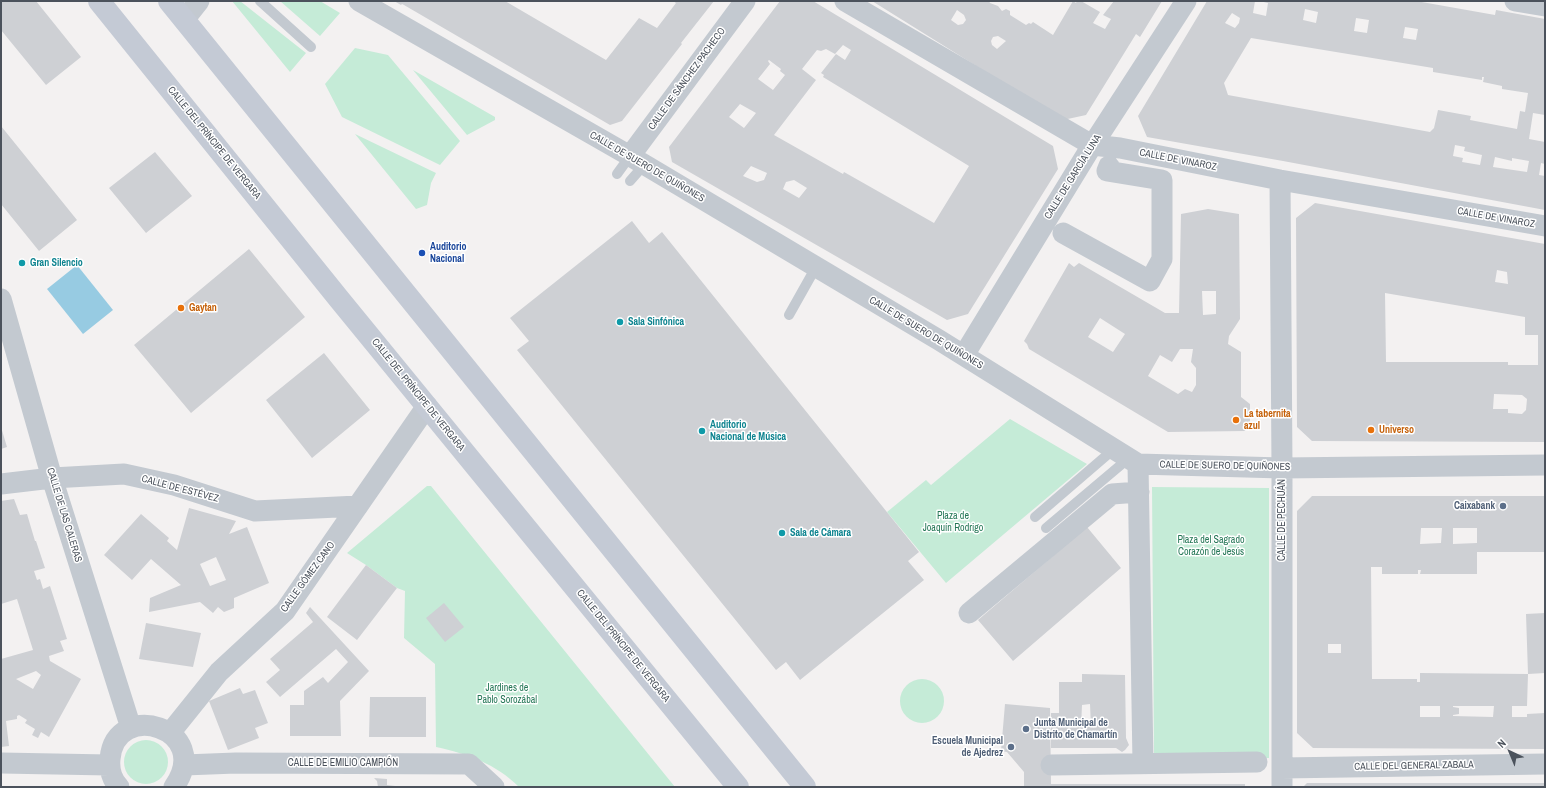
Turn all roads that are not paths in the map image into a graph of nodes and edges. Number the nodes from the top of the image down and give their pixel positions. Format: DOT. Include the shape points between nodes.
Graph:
graph roads {
  1 [pos="100,1"];
  2 [pos="169,1"];
  3 [pos="199,1"];
  4 [pos="260,1"];
  5 [pos="359,1"];
  6 [pos="744,1"];
  7 [pos="845,1"];
  8 [pos="1186,1"];
  9 [pos="1515,1"];
  10 [pos="1545,6"];
  11 [pos="184,20"];
  12 [pos="311,47"];
  13 [pos="1092,145"];
  14 [pos="637,161"];
  15 [pos="1109,166"];
  16 [pos="617,174"];
  17 [pos="1280,180"];
  18 [pos="630,181"];
  19 [pos="1545,226"];
  20 [pos="1063,234"];
  21 [pos="816,267"];
  22 [pos="1,299"];
  23 [pos="789,315"];
  24 [pos="964,355"];
  25 [pos="427,406"];
  26 [pos="1127,457"];
  27 [pos="1545,465"];
  28 [pos="1282,468"];
  29 [pos="52,478"];
  30 [pos="1,484"];
  31 [pos="1139,492"];
  32 [pos="358,506"];
  33 [pos="1035,517"];
  34 [pos="1046,528"];
  35 [pos="969,613"];
  36 [pos="131,728"];
  37 [pos="170,733"];
  38 [pos="1257,762"];
  39 [pos="1,763"];
  40 [pos="1144,763"];
  41 [pos="1545,764"];
  42 [pos="109,765"];
  43 [pos="1051,765"];
  44 [pos="1282,778"];
  45 [pos="182,780"];
  46 [pos="119,787"];
  47 [pos="494,787"];
  48 [pos="738,787"];
  49 [pos="805,787"];
  1 -- 25 [label="main road, CALLE DEL PRÍNCIPE DE VERGARA"];
  2 -- 11 [label="main road"];
  3 -- 11 [label="street"];
  4 -- 12 [label="lane"];
  5 -- 14 [label="street, CALLE DE SUERO DE QUIÑONES"];
  6 -- 14 [label="street, CALLE DE SÁNCHEZ PACHECO"];
  7 -- 13 [label="street, CALLE DE VINAROZ"];
  8 -- 13 [label="street, CALLE DE GARCÍA LUNA"];
  9 -- 10 [label="street"];
  11 -- 49 [label="main road"];
  13 -- 17 [label="street, CALLE DE VINAROZ" via="1120,148"];
  13 -- 24 [label="street, CALLE DE GARCÍA LUNA"];
  14 -- 16 [label="lane"];
  14 -- 18 [label="lane"];
  14 -- 21 [label="street, CALLE DE SUERO DE QUIÑONES"];
  15 -- 20 [label="street" via="1107,171 1162,180 1162,259 1150,281"];
  17 -- 19 [label="street, CALLE DE VINAROZ"];
  17 -- 28 [label="street, CALLE DE PECHUÁN"];
  21 -- 23 [label="lane"];
  21 -- 24 [label="street, CALLE DE SUERO DE QUIÑONES"];
  22 -- 29 [label="street, CALLE DE LAS CALERAS"];
  24 -- 26 [label="street, CALLE DE SUERO DE QUIÑONES"];
  25 -- 32 [label="street, CALLE GÓMEZ CANO"];
  25 -- 48 [label="main road, CALLE DEL PRÍNCIPE DE VERGARA"];
  26 -- 28 [label="street, CALLE DE SUERO DE QUIÑONES"];
  26 -- 31 [label="street"];
  26 -- 33 [label="lane"];
  26 -- 34 [label="lane"];
  27 -- 28 [label="street, CALLE DE SUERO DE QUIÑONES"];
  28 -- 44 [label="street, CALLE DE PECHUÁN"];
  29 -- 30 [label="street, CALLE DE ESTÉVEZ"];
  29 -- 32 [label="street, CALLE DE ESTÉVEZ" via="124,474 174,485 255,511"];
  29 -- 36 [label="street, CALLE DE LAS CALERAS"];
  31 -- 35 [label="street" via="1112,494"];
  31 -- 40 [label="street"];
  32 -- 37 [label="street, CALLE GÓMEZ CANO" via="285,611 219,672"];
  36 -- 37 [label="street" via="151,725"];
  36 -- 42 [label="street" via="121,734 114,744"];
  37 -- 45 [label="street" via="183,753"];
  38 -- 40 [label="street"];
  39 -- 42 [label="street"];
  40 -- 43 [label="street"];
  41 -- 44 [label="street, CALLE DEL GENERAL ZABALA"];
  42 -- 46 [label="street"];
  45 -- 47 [label="street, CALLE DE EMILIO CAMPIÓN" via="236,763 468,764"];
}
